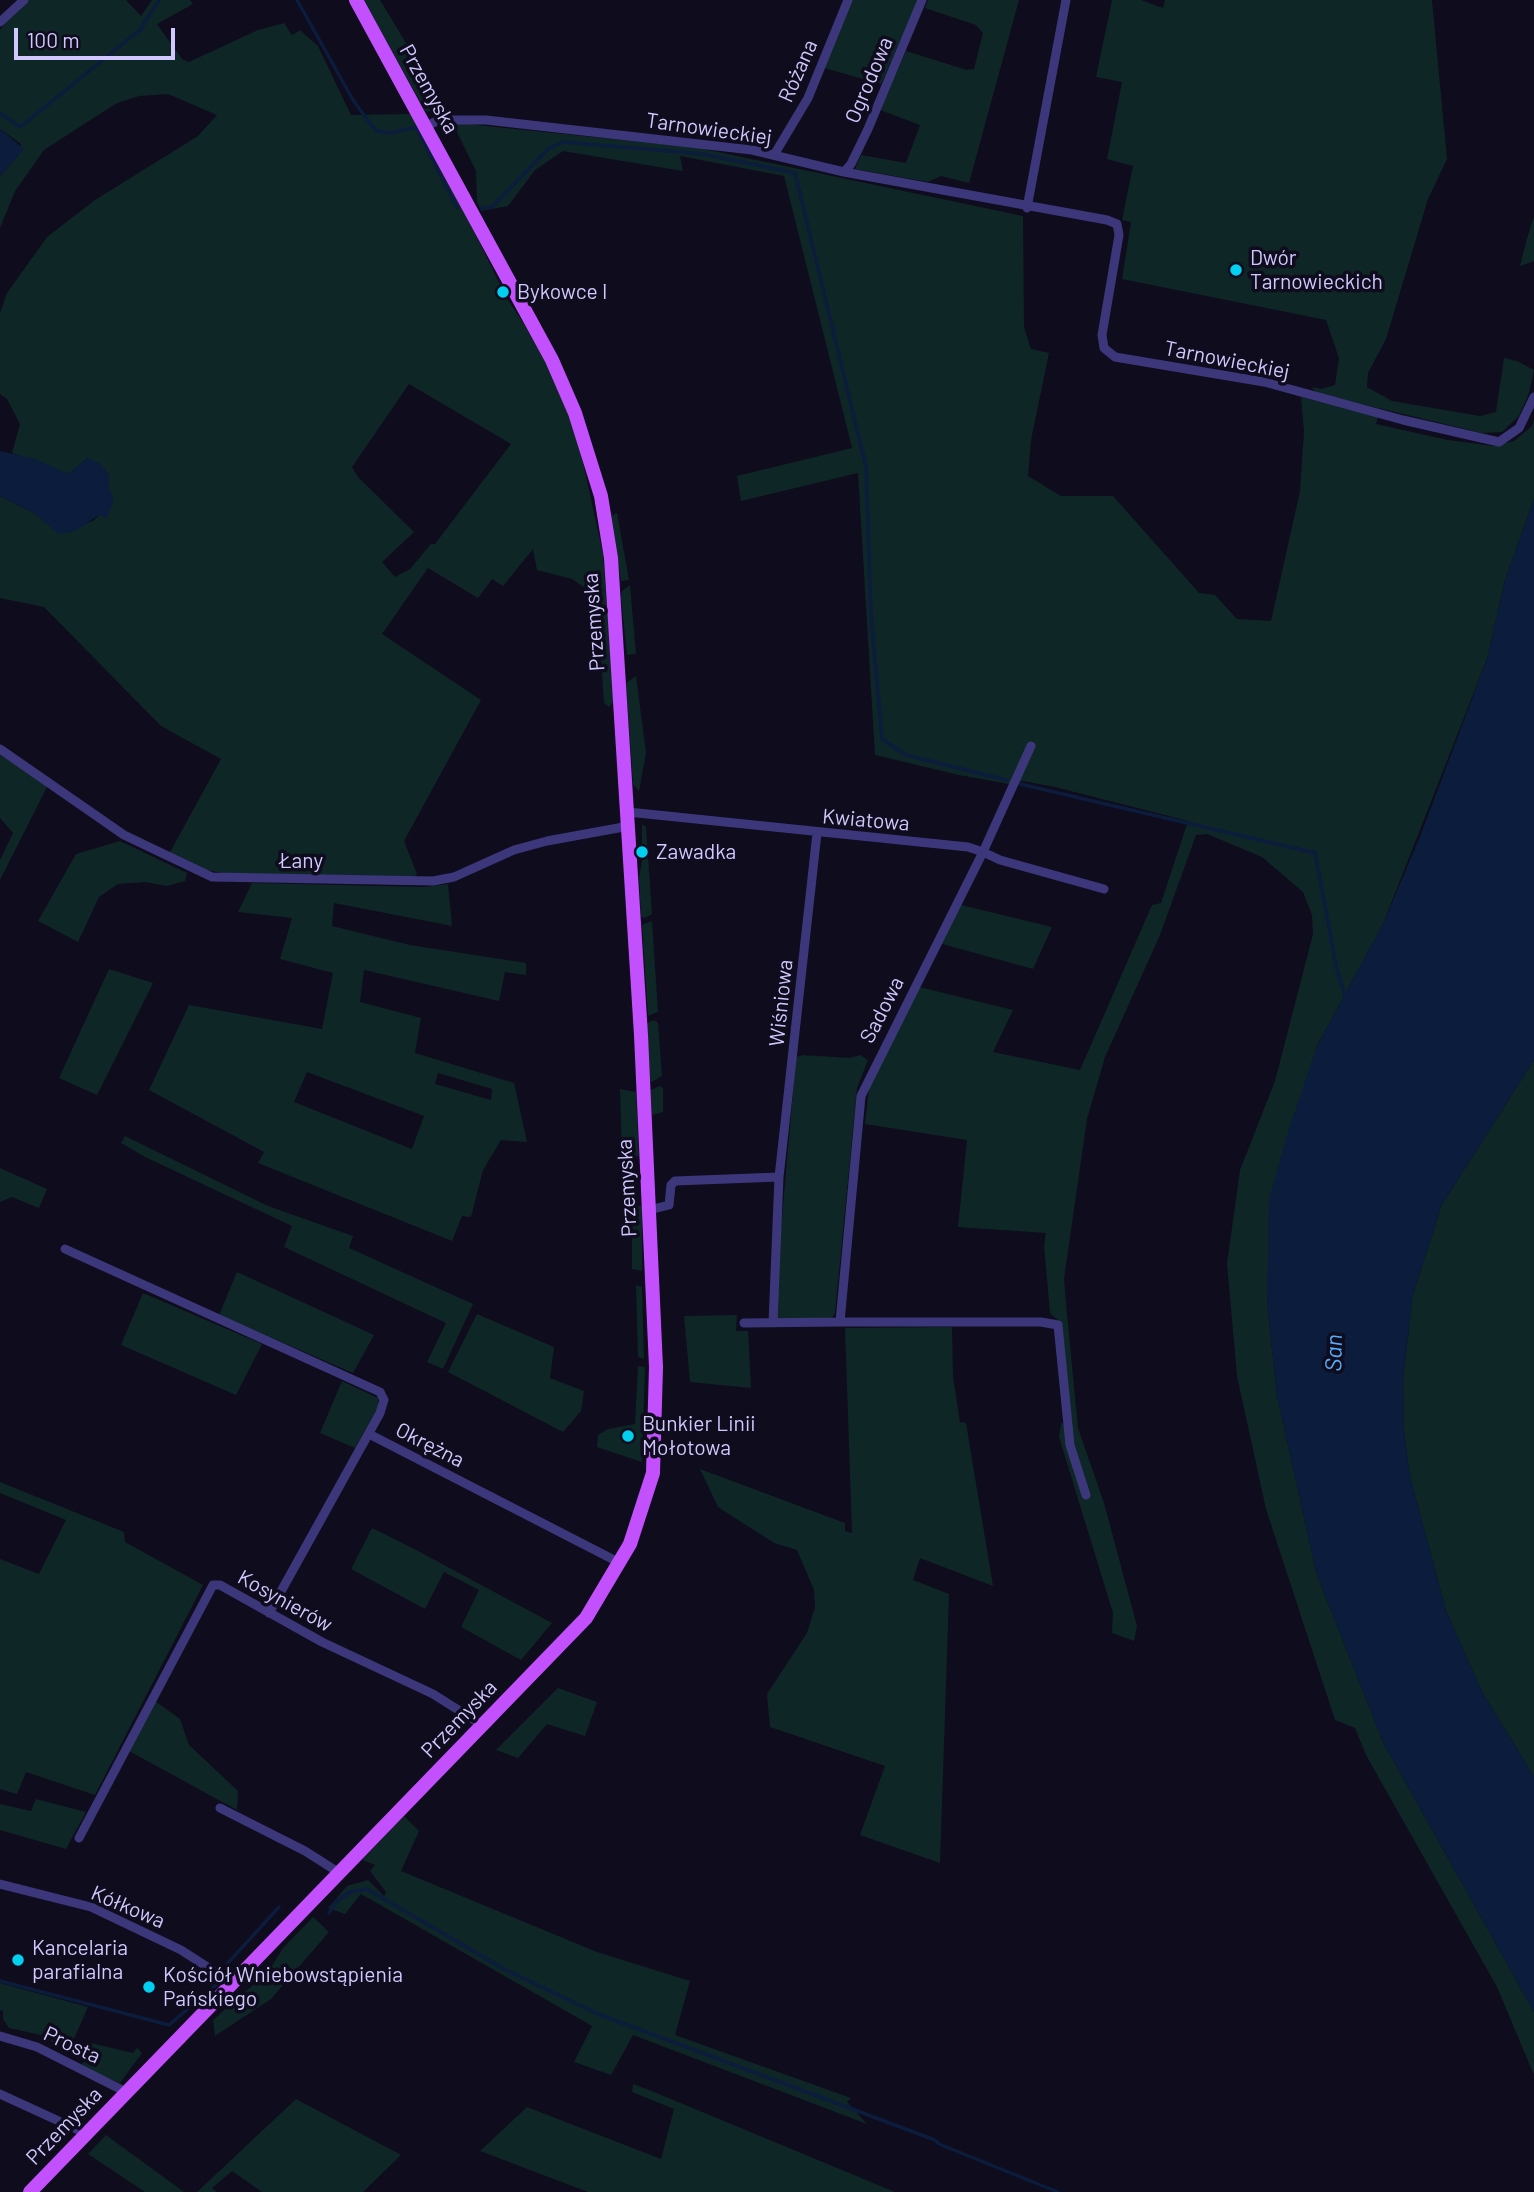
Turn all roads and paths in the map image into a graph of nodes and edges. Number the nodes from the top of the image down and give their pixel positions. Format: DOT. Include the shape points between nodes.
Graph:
graph roads {
  1 [pos="24,0"];
  2 [pos="356,0"];
  3 [pos="848,0"];
  4 [pos="922,0"];
  5 [pos="1066,0"];
  6 [pos="0,22"];
  7 [pos="425,126"];
  8 [pos="774,155"];
  9 [pos="844,172"];
  10 [pos="1027,208"];
  11 [pos="1534,397"];
  12 [pos="1031,746"];
  13 [pos="0,749"];
  14 [pos="629,819"];
  15 [pos="817,833"];
  16 [pos="983,852"];
  17 [pos="1104,889"];
  18 [pos="779,1177"];
  19 [pos="649,1210"];
  20 [pos="65,1249"];
  21 [pos="840,1322"];
  22 [pos="744,1323"];
  23 [pos="773,1323"];
  24 [pos="369,1434"];
  25 [pos="1086,1495"];
  26 [pos="620,1563"];
  27 [pos="269,1612"];
  28 [pos="482,1725"];
  29 [pos="220,1808"];
  30 [pos="79,1838"];
  31 [pos="338,1872"];
  32 [pos="0,1884"];
  33 [pos="232,1983"];
  34 [pos="0,2036"];
  35 [pos="127,2092"];
  36 [pos="0,2094"];
  37 [pos="87,2134"];
  38 [pos="30,2192"];
  1 -- 6 [label="street"];
  2 -- 7 [label="main road, Przemyska"];
  3 -- 8 [label="street, Różana" via="808,98"];
  4 -- 9 [label="street, Ogrodowa" via="868,129"];
  5 -- 10 [label="street"];
  7 -- 8 [label="street, Tarnowieckiej" via="440,120 486,120"];
  7 -- 14 [label="main road, Przemyska" via="552,360 598,485 611,558"];
  8 -- 9 [label="street, Tarnowieckiej"];
  9 -- 10 [label="street, Tarnowieckiej"];
  10 -- 11 [label="street, Tarnowieckiej" via="1116,224 1119,235 1102,335 1104,348 1115,357 1264,382 1499,442 1519,428"];
  12 -- 16 [label="street"];
  13 -- 14 [label="street, Łany" via="124,835 212,877 433,881 454,877 514,850"];
  14 -- 15 [label="street, Kwiatowa"];
  14 -- 19 [label="main road, Przemyska"];
  15 -- 16 [label="street, Kwiatowa" via="968,846"];
  15 -- 18 [label="street, Wiśniowa"];
  16 -- 17 [label="street"];
  16 -- 21 [label="street, Sadowa" via="860,1096"];
  18 -- 19 [label="street" via="674,1181 669,1205"];
  18 -- 23 [label="street, Wiśniowa"];
  19 -- 26 [label="main road, Przemyska" via="656,1443 641,1516"];
  20 -- 24 [label="street" via="380,1392 384,1400"];
  21 -- 23 [label="street"];
  21 -- 25 [label="street" via="1041,1321 1058,1325 1070,1445"];
  22 -- 23 [label="street"];
  24 -- 26 [label="street, Okrężna"];
  24 -- 27 [label="street, Okrężna"];
  26 -- 28 [label="main road, Przemyska" via="586,1618"];
  27 -- 28 [label="street, Kosynierów" via="321,1642 433,1694"];
  27 -- 30 [label="street, Kosynierów" via="220,1586 209,1589"];
  28 -- 31 [label="main road, Przemyska" via="421,1781"];
  29 -- 31 [label="street"];
  31 -- 33 [label="main road, Przemyska"];
  32 -- 33 [label="street, Kółkowa" via="91,1907 181,1950"];
  33 -- 35 [label="main road, Przemyska"];
  34 -- 35 [label="street, Prosta" via="37,2047"];
  35 -- 37 [label="main road, Przemyska"];
  36 -- 37 [label="street"];
  37 -- 38 [label="main road, Przemyska"];
}
